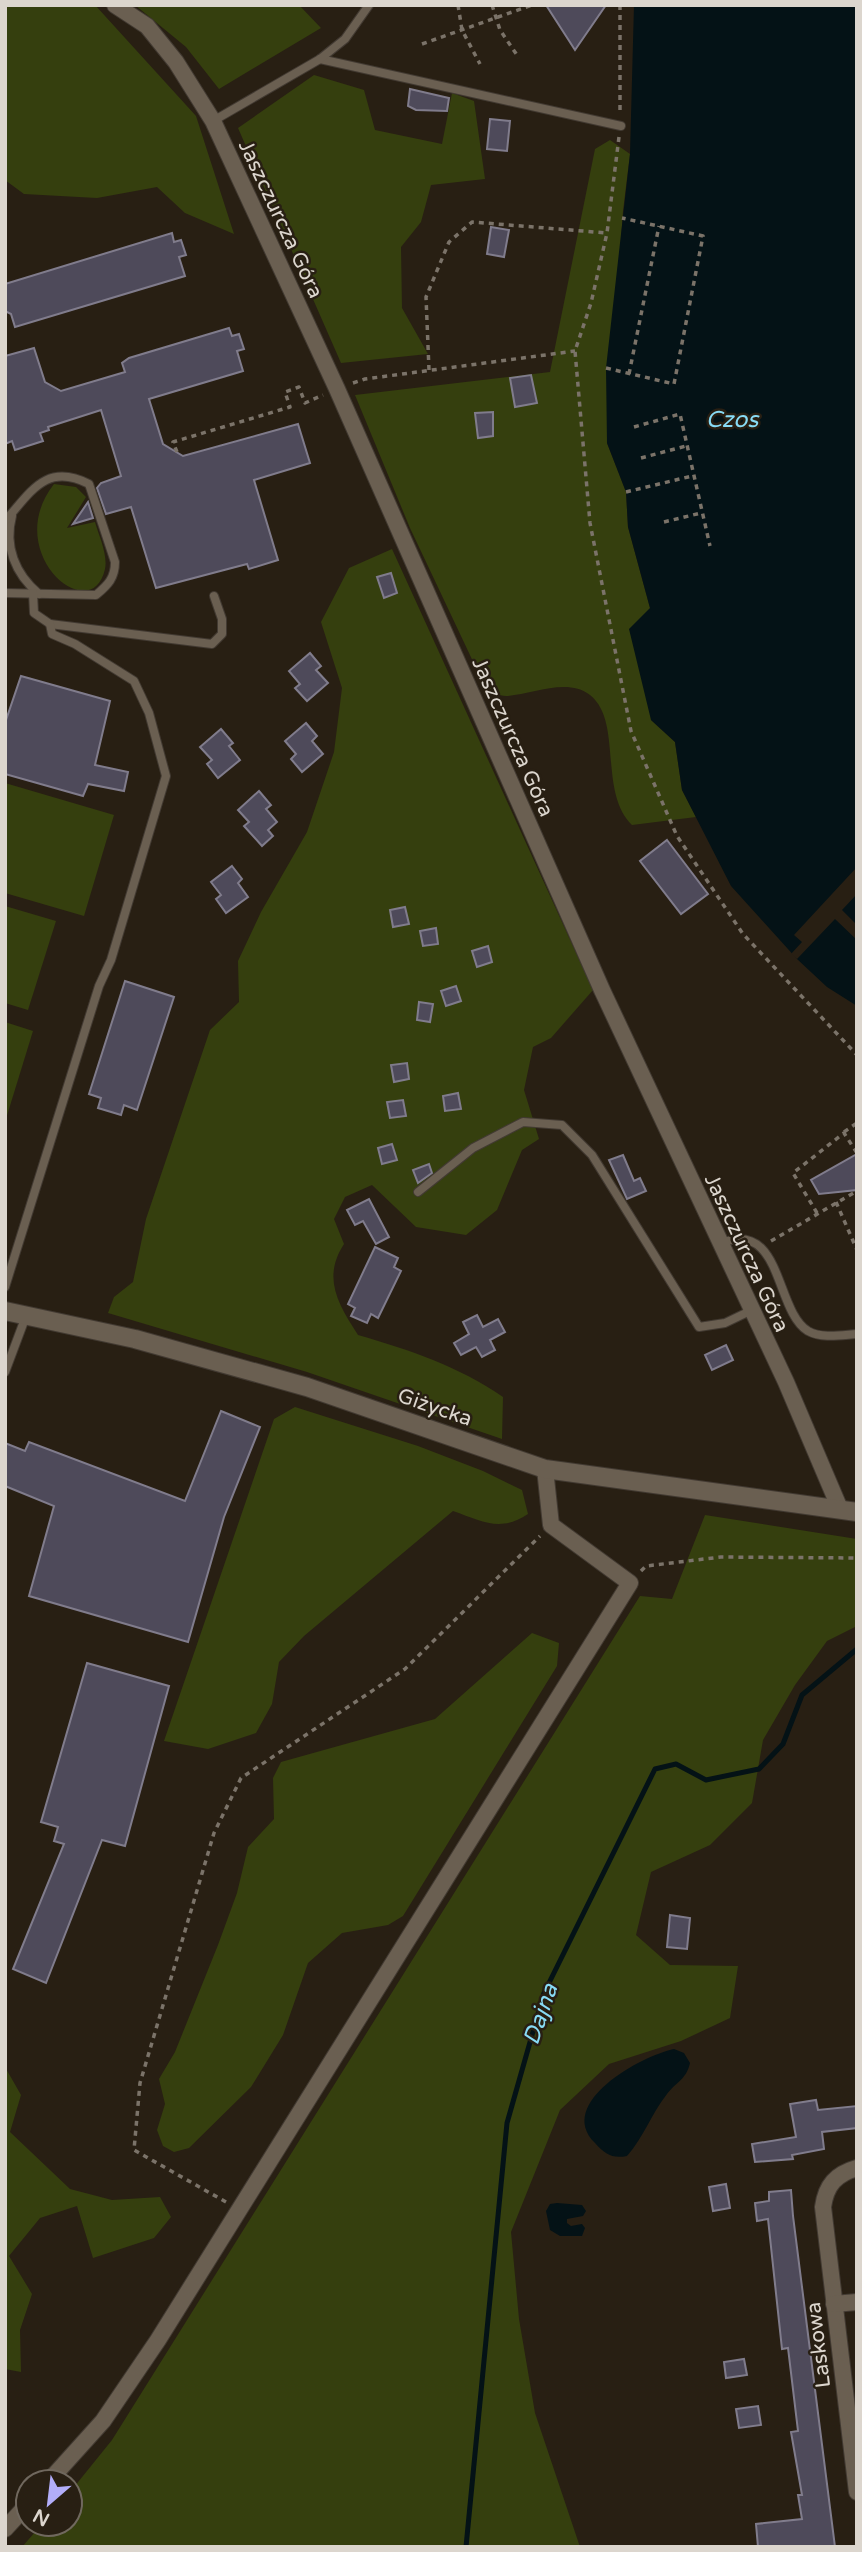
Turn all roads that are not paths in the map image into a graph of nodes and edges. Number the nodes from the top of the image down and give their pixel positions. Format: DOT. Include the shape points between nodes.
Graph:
graph roads {
  1 [pos="115,5"];
  2 [pos="369,5"];
  3 [pos="320,59"];
  4 [pos="213,121"];
  5 [pos="621,126"];
  6 [pos="12,514"];
  7 [pos="5,521"];
  8 [pos="5,593"];
  9 [pos="36,593"];
  10 [pos="214,596"];
  11 [pos="50,624"];
  12 [pos="418,1192"];
  13 [pos="719,1244"];
  14 [pos="5,1287"];
  15 [pos="5,1311"];
  16 [pos="750,1311"];
  17 [pos="26,1315"];
  18 [pos="857,1334"];
  19 [pos="5,1372"];
  20 [pos="545,1469"];
  21 [pos="848,1511"];
  22 [pos="857,2168"];
  23 [pos="857,2302"];
  24 [pos="834,2304"];
  25 [pos="61,2468"];
  26 [pos="857,2492"];
  1 -- 4 [label="street, Jaszczurcza Góra" via="147,26"];
  2 -- 3 [label="lane" via="345,39"];
  3 -- 4 [label="lane"];
  3 -- 5 [label="lane"];
  4 -- 13 [label="street, Jaszczurcza Góra"];
  6 -- 7 [label="lane"];
  6 -- 9 [label="lane" via="9,542 15,566"];
  6 -- 9 [label="lane" via="20,500 48,479 62,474 89,484 115,562 115,573 96,595"];
  8 -- 9 [label="lane"];
  9 -- 11 [label="lane" via="34,613"];
  10 -- 11 [label="lane" via="222,634 212,644"];
  11 -- 14 [label="lane" via="52,634 134,681 149,713 166,776"];
  12 -- 16 [label="lane" via="473,1148 523,1122 562,1125 592,1155 699,1327 725,1323"];
  13 -- 16 [label="street, Jaszczurcza Góra"];
  13 -- 18 [label="lane" via="754,1242 768,1256 800,1325 811,1333"];
  15 -- 17 [label="street, Giżycka"];
  16 -- 21 [label="street, Jaszczurcza Góra"];
  17 -- 19 [label="lane"];
  17 -- 20 [label="street, Giżycka" via="135,1339 307,1387"];
  20 -- 21 [label="street, Giżycka"];
  20 -- 25 [label="street" via="551,1525 630,1583 158,2340 103,2421"];
  22 -- 24 [label="street, Laskowa" via="843,2172 825,2192"];
  23 -- 24 [label="street"];
  24 -- 26 [label="street, Laskowa"];
}
